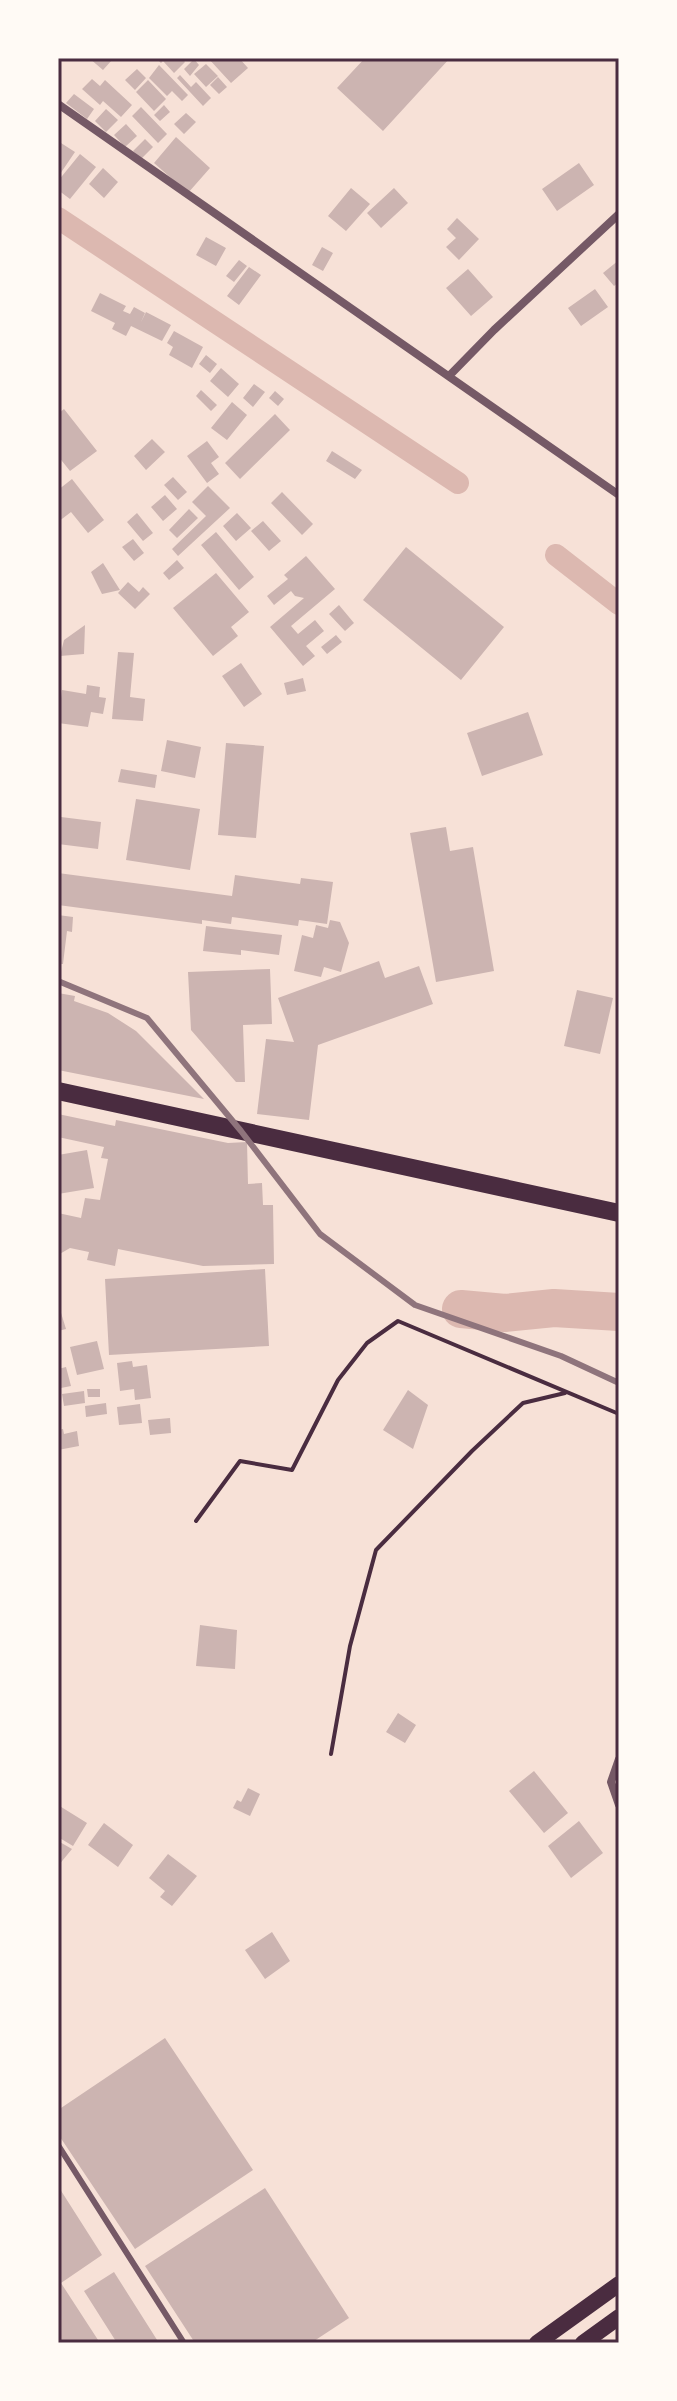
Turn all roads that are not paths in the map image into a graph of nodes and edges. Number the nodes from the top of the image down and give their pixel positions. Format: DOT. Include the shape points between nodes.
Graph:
graph roads {
  1 [pos="58,104"];
  2 [pos="619,214"];
  3 [pos="449,376"];
  4 [pos="619,495"];
  5 [pos="58,1091"];
  6 [pos="619,1213"];
  7 [pos="619,1759"];
  8 [pos="619,1805"];
  9 [pos="58,2145"];
  10 [pos="619,2284"];
  11 [pos="619,2317"];
  12 [pos="184,2343"];
  13 [pos="537,2343"];
  14 [pos="583,2343"];
  1 -- 3 [label="street"];
  2 -- 3 [label="street"];
  3 -- 4 [label="street"];
  5 -- 6 [label="main road"];
  7 -- 8 [label="street" via="611,1782"];
  9 -- 12 [label="lane"];
  10 -- 13 [label="main road"];
  11 -- 14 [label="main road"];
}
